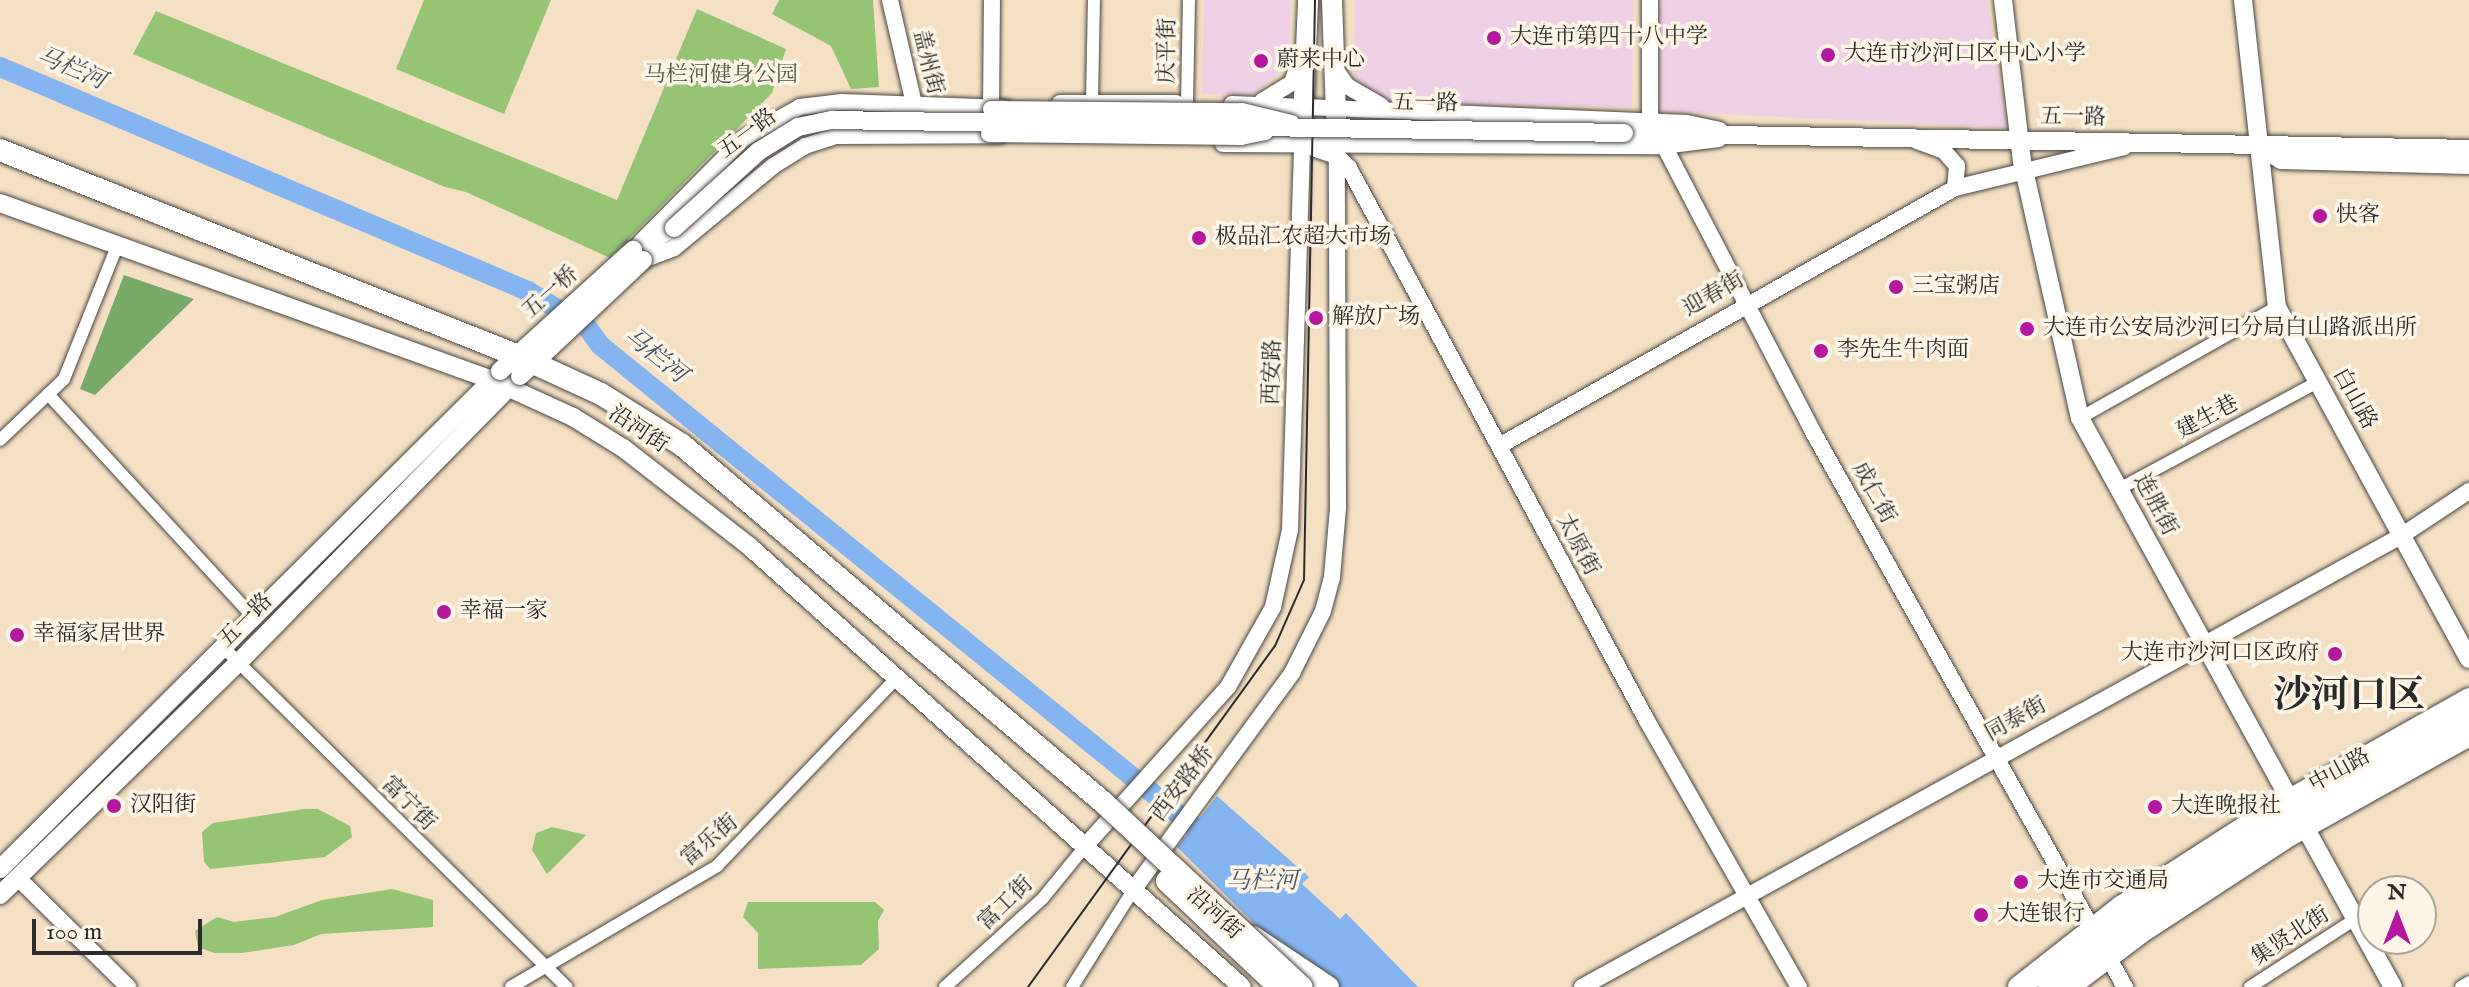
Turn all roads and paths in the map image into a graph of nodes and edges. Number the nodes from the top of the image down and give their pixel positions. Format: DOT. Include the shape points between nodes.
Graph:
graph roads {
  1 [pos="890,0"];
  2 [pos="992,0"];
  3 [pos="1094,0"];
  4 [pos="1189,0"];
  5 [pos="1308,0"];
  6 [pos="1332,0"];
  7 [pos="1650,0"];
  8 [pos="2003,0"];
  9 [pos="2243,0"];
  10 [pos="1308,29"];
  11 [pos="1332,64"];
  12 [pos="1092,101"];
  13 [pos="1187,103"];
  14 [pos="1248,105"];
  15 [pos="1335,107"];
  16 [pos="916,108"];
  17 [pos="991,109"];
  18 [pos="1403,110"];
  19 [pos="1302,125"];
  20 [pos="919,134"];
  21 [pos="989,134"];
  22 [pos="1658,134"];
  23 [pos="1912,139"];
  24 [pos="2020,141"];
  25 [pos="1383,143"];
  26 [pos="2141,144"];
  27 [pos="1237,145"];
  28 [pos="2259,146"];
  29 [pos="1337,149"];
  30 [pos="2469,149"];
  31 [pos="0,150"];
  32 [pos="0,160"];
  33 [pos="2469,165"];
  34 [pos="2024,168"];
  35 [pos="1302,179"];
  36 [pos="1356,181"];
  37 [pos="1955,188"];
  38 [pos="0,203"];
  39 [pos="116,249"];
  40 [pos="638,255"];
  41 [pos="1744,303"];
  42 [pos="2277,307"];
  43 [pos="505,379"];
  44 [pos="2316,383"];
  45 [pos="48,394"];
  46 [pos="2080,418"];
  47 [pos="0,440"];
  48 [pos="1499,446"];
  49 [pos="2119,489"];
  50 [pos="2469,491"];
  51 [pos="2401,536"];
  52 [pos="255,619"];
  53 [pos="2202,643"];
  54 [pos="224,648"];
  55 [pos="2469,659"];
  56 [pos="239,662"];
  57 [pos="896,679"];
  58 [pos="2469,699"];
  59 [pos="2469,718"];
  60 [pos="1198,721"];
  61 [pos="2469,736"];
  62 [pos="1995,756"];
  63 [pos="2296,815"];
  64 [pos="1087,844"];
  65 [pos="6,868"];
  66 [pos="1134,889"];
  67 [pos="0,895"];
  68 [pos="1747,899"];
  69 [pos="2354,920"];
  70 [pos="1243,931"];
  71 [pos="2101,944"];
  72 [pos="545,967"];
  73 [pos="2469,982"];
  74 [pos="128,987"];
  75 [pos="511,987"];
  76 [pos="566,987"];
  77 [pos="945,987"];
  78 [pos="1072,987"];
  79 [pos="1242,987"];
  80 [pos="1257,987"];
  81 [pos="1279,987"];
  82 [pos="1301,987"];
  83 [pos="1328,987"];
  84 [pos="1582,987"];
  85 [pos="1799,987"];
  86 [pos="2019,987"];
  87 [pos="2049,987"];
  88 [pos="2070,987"];
  89 [pos="2125,987"];
  90 [pos="2250,987"];
  91 [pos="2393,987"];
  92 [pos="2461,987"];
  1 -- 16 [label="street, 盖州街"];
  2 -- 17 [label="street"];
  3 -- 12 [label="street"];
  4 -- 13 [label="street, 庆平街"];
  5 -- 10 [label="main road, 西安路"];
  6 -- 11 [label="main road"];
  7 -- 22 [label="street, 成仁街"];
  8 -- 24 [label="main road, 连胜街"];
  9 -- 28 [label="main road, 白山路"];
  10 -- 14 [label="street" via="1292,83 1272,99"];
  10 -- 19 [label="main road, 西安路"];
  11 -- 15 [label="main road"];
  11 -- 18 [label="street" via="1356,93"];
  12 -- 13 [label="street"];
  12 -- 17 [label="street"];
  13 -- 14 [label="street"];
  14 -- 19 [label="street"];
  15 -- 18 [label="street"];
  15 -- 19 [label="street"];
  15 -- 29 [label="main road"];
  16 -- 17 [label="street"];
  16 -- 20 [label="street, 盖州街"];
  16 -- 40 [label="street" via="820,103 775,117 743,139"];
  17 -- 19 [label="street, bridge" via="1242,111"];
  18 -- 22 [label="street"];
  19 -- 21 [label="street, bridge" via="1241,137"];
  19 -- 22 [label="main road, 五一路, bridge"];
  19 -- 27 [label="street"];
  19 -- 29 [label="street, 太原街"];
  19 -- 29 [label="street"];
  19 -- 35 [label="street, 西安路"];
  19 -- 40 [label="main road, 五一路, bridge" via="832,120 798,127 759,151"];
  20 -- 21 [label="street"];
  20 -- 40 [label="street" via="835,136 805,146 674,248"];
  21 -- 27 [label="street" via="1092,143"];
  22 -- 23 [label="main road, 五一路"];
  22 -- 25 [label="street"];
  22 -- 41 [label="street, 成仁街"];
  23 -- 24 [label="main road, 五一路"];
  23 -- 37 [label="street" via="1944,151 1957,166"];
  24 -- 26 [label="main road, 五一路"];
  24 -- 34 [label="main road, 连胜街"];
  25 -- 29 [label="street"];
  25 -- 36 [label="street" via="1359,156"];
  26 -- 28 [label="main road, 五一路"];
  26 -- 34 [label="street, 迎春街"];
  27 -- 35 [label="street" via="1291,157"];
  28 -- 30 [label="main road, 五一路"];
  28 -- 33 [label="main road, 五一路" via="2281,160"];
  28 -- 42 [label="main road, 白山路"];
  29 -- 36 [label="street, 太原街"];
  29 -- 66 [label="street, 西安路桥" via="1338,508 1332,577 1323,611 1292,673"];
  31 -- 70 [label="highway, bridge" via="516,355 601,394 682,445 1104,803"];
  32 -- 81 [label="highway, bridge" via="512,364 596,402 663,445 1094,812"];
  34 -- 37 [label="street, 迎春街"];
  34 -- 46 [label="main road, 连胜街"];
  35 -- 60 [label="street, 西安路" via="1290,530 1280,580 1244,662"];
  36 -- 48 [label="street, 太原街"];
  37 -- 41 [label="street, 迎春街"];
  38 -- 39 [label="main road, 沿河街"];
  39 -- 43 [label="main road, 沿河街"];
  39 -- 45 [label="street" via="64,379"];
  40 -- 43 [label="main road, 五一桥, bridge"];
  41 -- 48 [label="street, 迎春街"];
  41 -- 62 [label="street, 成仁街"];
  42 -- 44 [label="main road, 白山路"];
  42 -- 46 [label="street"];
  43 -- 52 [label="main road, 五一路"];
  43 -- 56 [label="main road, 五一路"];
  43 -- 57 [label="main road, 沿河街" via="669,481"];
  44 -- 49 [label="street, 建生巷"];
  44 -- 51 [label="main road, 白山路"];
  45 -- 47 [label="street"];
  45 -- 52 [label="street"];
  46 -- 49 [label="main road, 连胜街"];
  48 -- 68 [label="street, 太原街"];
  49 -- 53 [label="main road, 连胜街"];
  50 -- 51 [label="street, 同泰街"];
  51 -- 53 [label="street, 同泰街"];
  51 -- 55 [label="main road, 白山路"];
  52 -- 54 [label="main road, 五一路"];
  53 -- 62 [label="street, 同泰街"];
  53 -- 63 [label="main road, 连胜街"];
  54 -- 56 [label="street, 富宁街"];
  54 -- 65 [label="main road, 五一路"];
  56 -- 65 [label="main road, 五一路"];
  56 -- 72 [label="street, 富宁街"];
  57 -- 64 [label="main road, 沿河街"];
  57 -- 72 [label="street, 富乐街" via="717,866"];
  58 -- 63 [label="highway, 中山路"];
  59 -- 63 [label="highway, 中山路"];
  60 -- 64 [label="street, 西安路桥"];
  61 -- 63 [label="main road"];
  62 -- 68 [label="street, 同泰街"];
  62 -- 71 [label="street, 成仁街"];
  63 -- 69 [label="main road, 连胜街"];
  63 -- 71 [label="highway, 中山路"];
  63 -- 71 [label="main road"];
  64 -- 66 [label="main road, 沿河街"];
  64 -- 77 [label="street, 富工街" via="1043,898"];
  65 -- 67 [label="main road, 五一路"];
  65 -- 74 [label="street"];
  66 -- 78 [label="street"];
  66 -- 79 [label="main road, 沿河街"];
  66 -- 80 [label="main road, 沿河街" via="1150,890"];
  68 -- 84 [label="street, 同泰街"];
  68 -- 85 [label="street, 太原街"];
  69 -- 90 [label="street, 集贤北街"];
  69 -- 91 [label="main road, 连胜街"];
  70 -- 82 [label="highway, bridge"];
  70 -- 83 [label="highway, bridge"];
  71 -- 86 [label="highway, 中山路"];
  71 -- 87 [label="highway, 中山路"];
  71 -- 88 [label="main road"];
  71 -- 89 [label="street, 成仁街"];
  72 -- 75 [label="street, 富乐街"];
  72 -- 76 [label="street, 富宁街"];
  73 -- 92 [label="street"];
}
